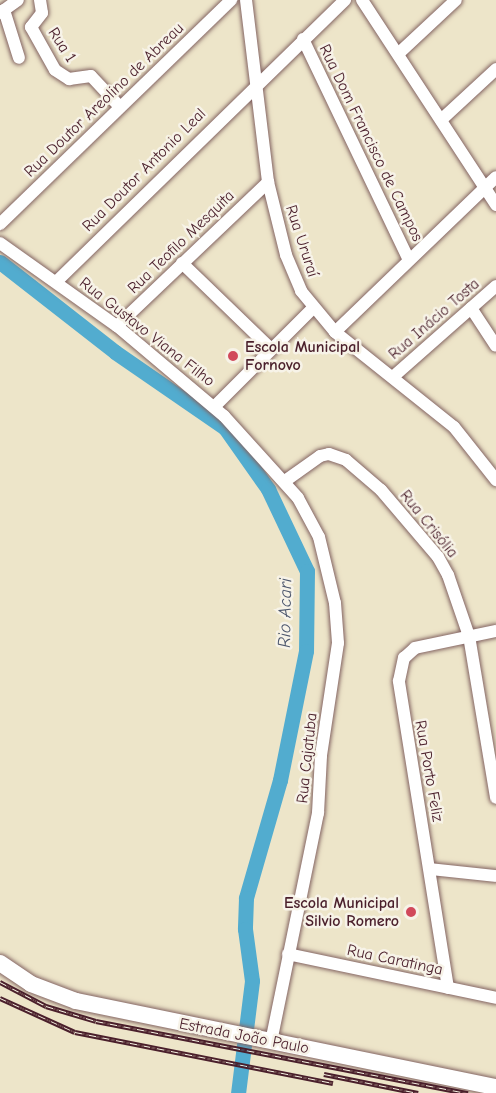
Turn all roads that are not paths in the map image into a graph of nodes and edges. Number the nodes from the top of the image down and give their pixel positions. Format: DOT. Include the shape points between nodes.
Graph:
graph roads {
  1 [pos="18,0"];
  2 [pos="40,0"];
  3 [pos="231,0"];
  4 [pos="246,0"];
  5 [pos="345,0"];
  6 [pos="362,0"];
  7 [pos="456,0"];
  8 [pos="2,12"];
  9 [pos="303,39"];
  10 [pos="398,54"];
  11 [pos="19,58"];
  12 [pos="496,69"];
  13 [pos="256,83"];
  14 [pos="120,107"];
  15 [pos="441,120"];
  16 [pos="496,177"];
  17 [pos="268,182"];
  18 [pos="485,187"];
  19 [pos="496,205"];
  20 [pos="0,224"];
  21 [pos="0,243"];
  22 [pos="409,260"];
  23 [pos="182,263"];
  24 [pos="56,282"];
  25 [pos="496,286"];
  26 [pos="471,308"];
  27 [pos="312,309"];
  28 [pos="117,326"];
  29 [pos="335,332"];
  30 [pos="496,346"];
  31 [pos="271,349"];
  32 [pos="394,376"];
  33 [pos="214,407"];
  34 [pos="262,459"];
  35 [pos="496,480"];
  36 [pos="285,481"];
  37 [pos="496,631"];
  38 [pos="469,636"];
  39 [pos="496,798"];
  40 [pos="430,869"];
  41 [pos="496,876"];
  42 [pos="288,954"];
  43 [pos="0,963"];
  44 [pos="448,988"];
  45 [pos="496,998"];
  46 [pos="267,1041"];
  47 [pos="496,1087"];
  1 -- 8 [label="street"];
  2 -- 14 [label="street, Rua 1" via="42,13 31,27 56,70 69,79 91,76"];
  3 -- 14 [label="street, Rua Doutor Areolino de Abreau"];
  4 -- 13 [label="street, Rua Ururaí"];
  5 -- 9 [label="street, Rua Doutor Antonio Leal"];
  6 -- 10 [label="street"];
  7 -- 10 [label="street"];
  8 -- 11 [label="street"];
  9 -- 13 [label="street, Rua Doutor Antonio Leal"];
  9 -- 22 [label="street, Rua Dom Francisco de Campos"];
  10 -- 15 [label="street"];
  12 -- 15 [label="street"];
  13 -- 17 [label="street, Rua Ururaí"];
  13 -- 24 [label="street, Rua Doutor Antonio Leal"];
  14 -- 20 [label="street, Rua Doutor Areolino de Abreau"];
  15 -- 18 [label="street"];
  16 -- 18 [label="street"];
  17 -- 23 [label="street, Rua Teofilo Mesquita"];
  17 -- 27 [label="street, Rua Ururaí" via="289,264"];
  18 -- 19 [label="street"];
  18 -- 22 [label="street"];
  21 -- 24 [label="street, Rua Gustavo Viana Filho"];
  22 -- 29 [label="street"];
  23 -- 28 [label="street, Rua Teofilo Mesquita"];
  23 -- 31 [label="street"];
  24 -- 28 [label="street, Rua Gustavo Viana Filho"];
  25 -- 26 [label="street, Rua Inácio Tosta"];
  26 -- 30 [label="street"];
  26 -- 32 [label="street, Rua Inácio Tosta"];
  27 -- 29 [label="street, Rua Ururaí"];
  27 -- 31 [label="street"];
  28 -- 33 [label="street, Rua Gustavo Viana Filho"];
  29 -- 32 [label="street, Rua Ururaí"];
  31 -- 33 [label="street"];
  32 -- 35 [label="street, Rua Ururaí" via="454,426"];
  33 -- 34 [label="street, Rua Gustavo Viana Filho"];
  34 -- 36 [label="street, Rua Cajatuba"];
  36 -- 38 [label="street, Rua Crisólia" via="308,462 329,454 346,460 398,509 444,566"];
  36 -- 42 [label="street, Rua Cajatuba" via="310,516 319,537 335,603 338,643 321,756 318,813"];
  37 -- 38 [label="street, Rua Porto Feliz"];
  38 -- 39 [label="street, Rua Crisólia"];
  38 -- 40 [label="street, Rua Porto Feliz" via="415,648 401,667 401,706"];
  40 -- 41 [label="street"];
  40 -- 44 [label="street, Rua Porto Feliz"];
  42 -- 44 [label="street, Rua Caratinga"];
  42 -- 46 [label="street, Rua Cajatuba"];
  43 -- 46 [label="main road, Estrada João Paulo" via="53,994"];
  44 -- 45 [label="street, Rua Caratinga"];
  46 -- 47 [label="main road, Estrada João Paulo"];
}
